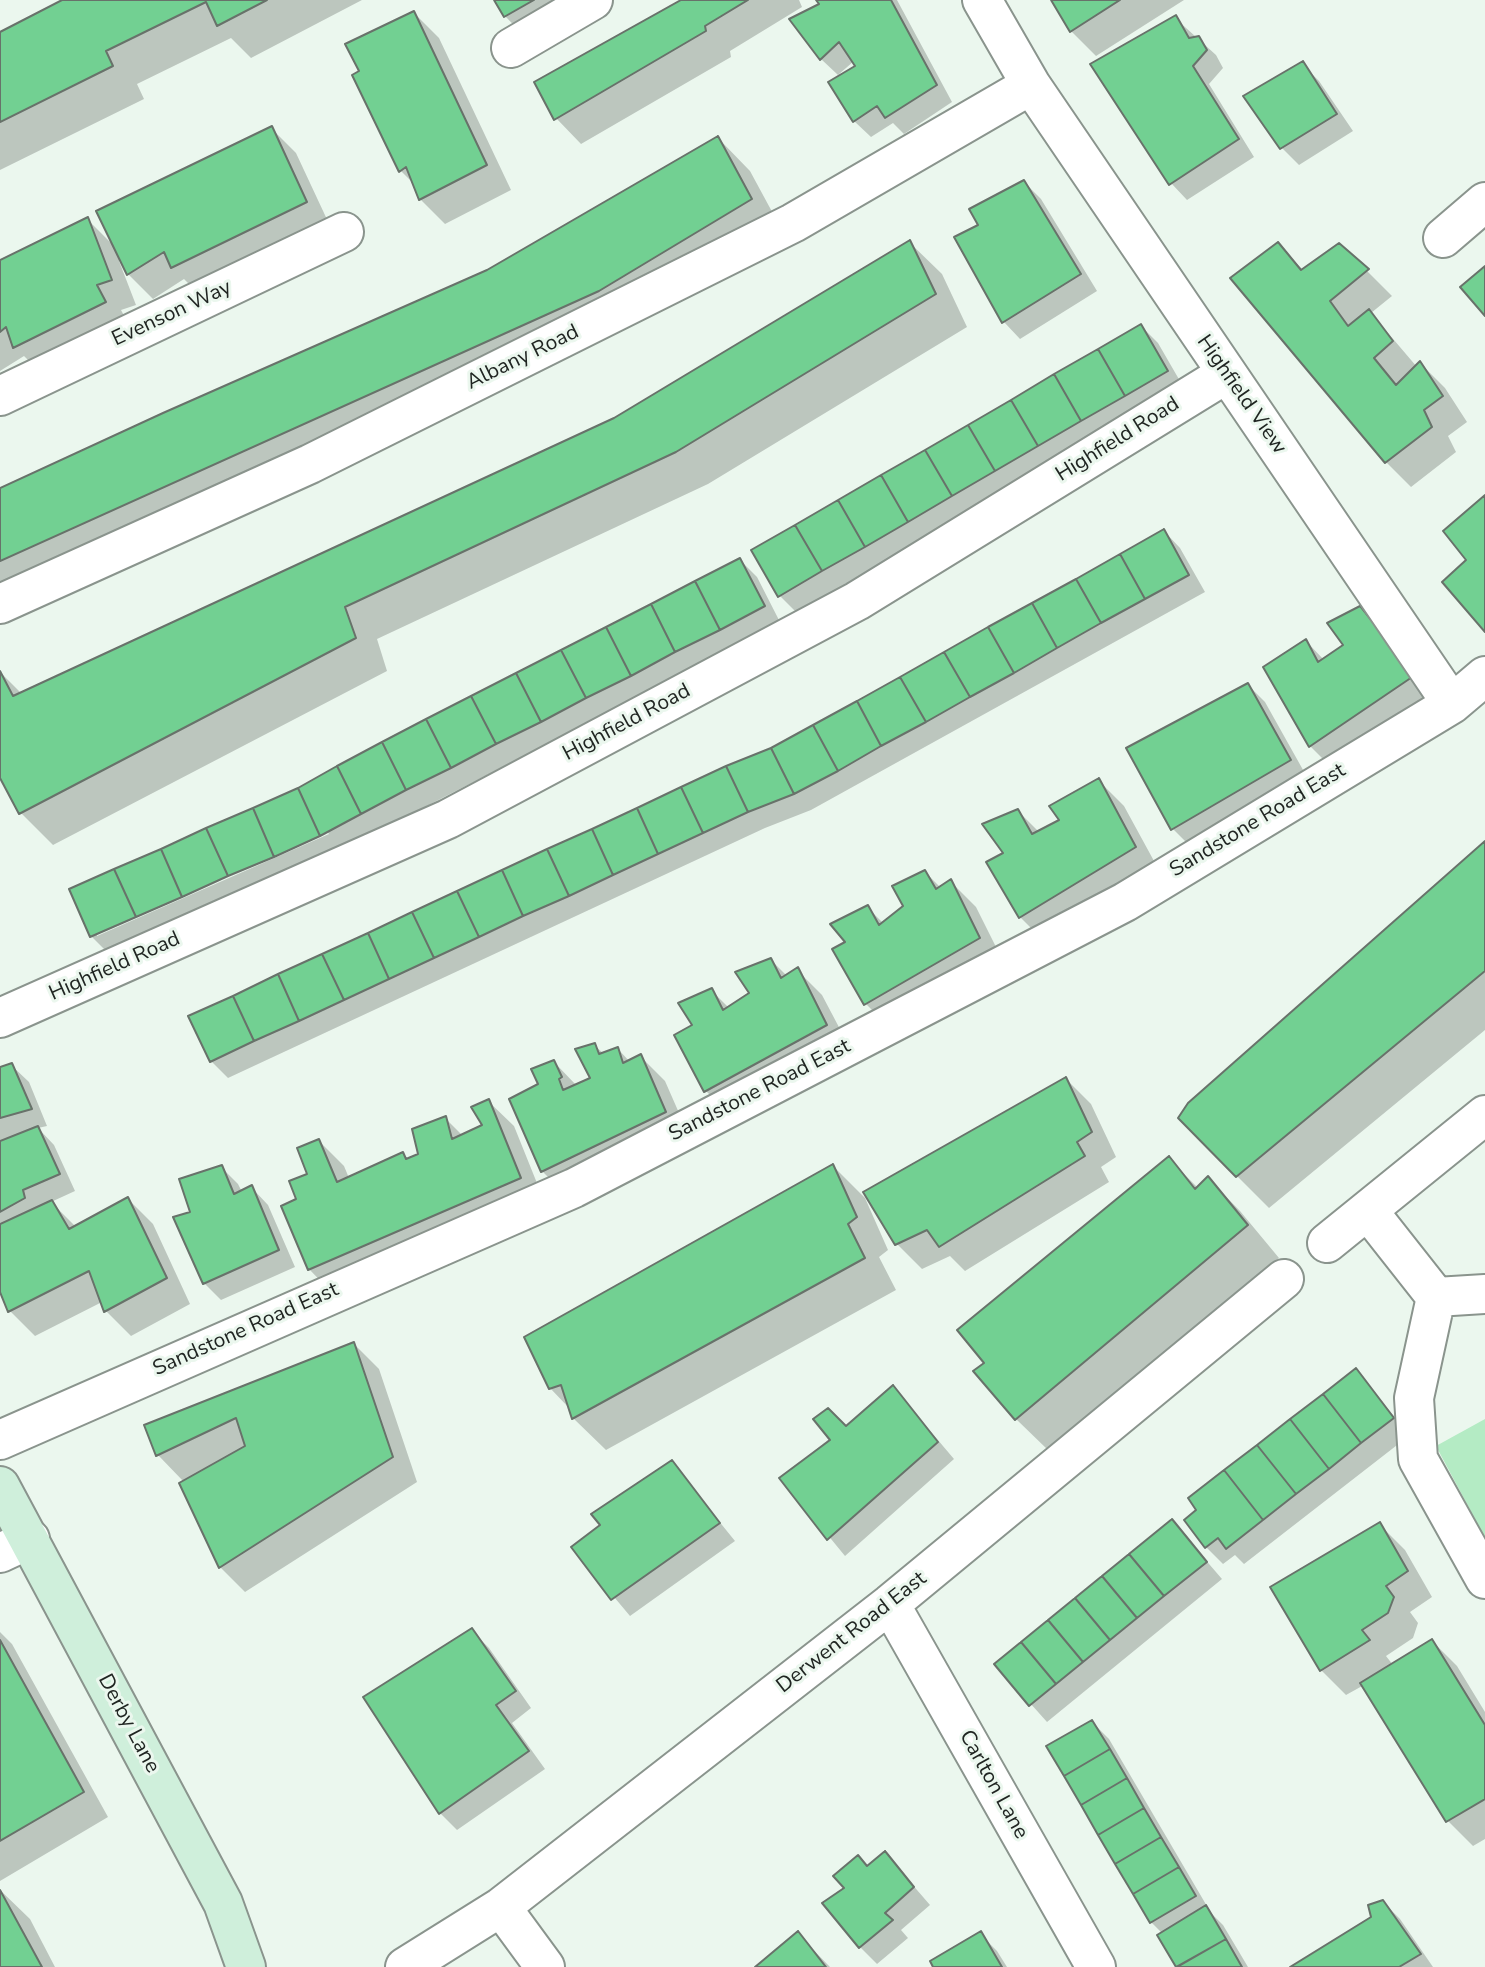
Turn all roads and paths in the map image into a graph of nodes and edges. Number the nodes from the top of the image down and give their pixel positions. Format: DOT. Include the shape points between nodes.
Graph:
graph roads {
  1 [pos="593,0"];
  2 [pos="982,0"];
  3 [pos="511,48"];
  4 [pos="1031,85"];
  5 [pos="1485,202"];
  6 [pos="344,232"];
  7 [pos="1443,238"];
  8 [pos="1226,374"];
  9 [pos="0,396"];
  10 [pos="0,604"];
  11 [pos="1485,676"];
  12 [pos="1452,704"];
  13 [pos="0,1018"];
  14 [pos="1485,1115"];
  15 [pos="1368,1212"];
  16 [pos="1327,1243"];
  17 [pos="1284,1279"];
  18 [pos="1485,1294"];
  19 [pos="1436,1297"];
  20 [pos="0,1440"];
  21 [pos="0,1486"];
  22 [pos="15,1546"];
  23 [pos="1485,1579"];
  24 [pos="890,1604"];
  25 [pos="501,1906"];
  26 [pos="246,1967"];
  27 [pos="405,1967"];
  28 [pos="545,1967"];
  29 [pos="1096,1967"];
  1 -- 3 [label="street"];
  2 -- 4 [label="street, Highfield View"];
  4 -- 8 [label="street, Highfield View"];
  4 -- 10 [label="street, Albany Road" via="793,223 310,464"];
  5 -- 7 [label="street"];
  6 -- 9 [label="street, Evenson Way"];
  8 -- 12 [label="street, Highfield View"];
  8 -- 13 [label="street, Highfield Road" via="857,601 448,819"];
  11 -- 12 [label="street, Sandstone Road East"];
  12 -- 20 [label="street, Sandstone Road East" via="1125,902 574,1188"];
  14 -- 15 [label="street"];
  15 -- 16 [label="street"];
  15 -- 19 [label="street"];
  17 -- 24 [label="street, Derwent Road East"];
  18 -- 19 [label="street"];
  19 -- 23 [label="street" via="1414,1398 1418,1458"];
  21 -- 22 [label="street, Derby Lane"];
  22 -- 26 [label="street, Derby Lane" via="223,1903"];
  24 -- 25 [label="street, Derwent Road East"];
  24 -- 29 [label="street, Carlton Lane"];
  25 -- 27 [label="street, Derwent Road East"];
  25 -- 28 [label="street"];
}
